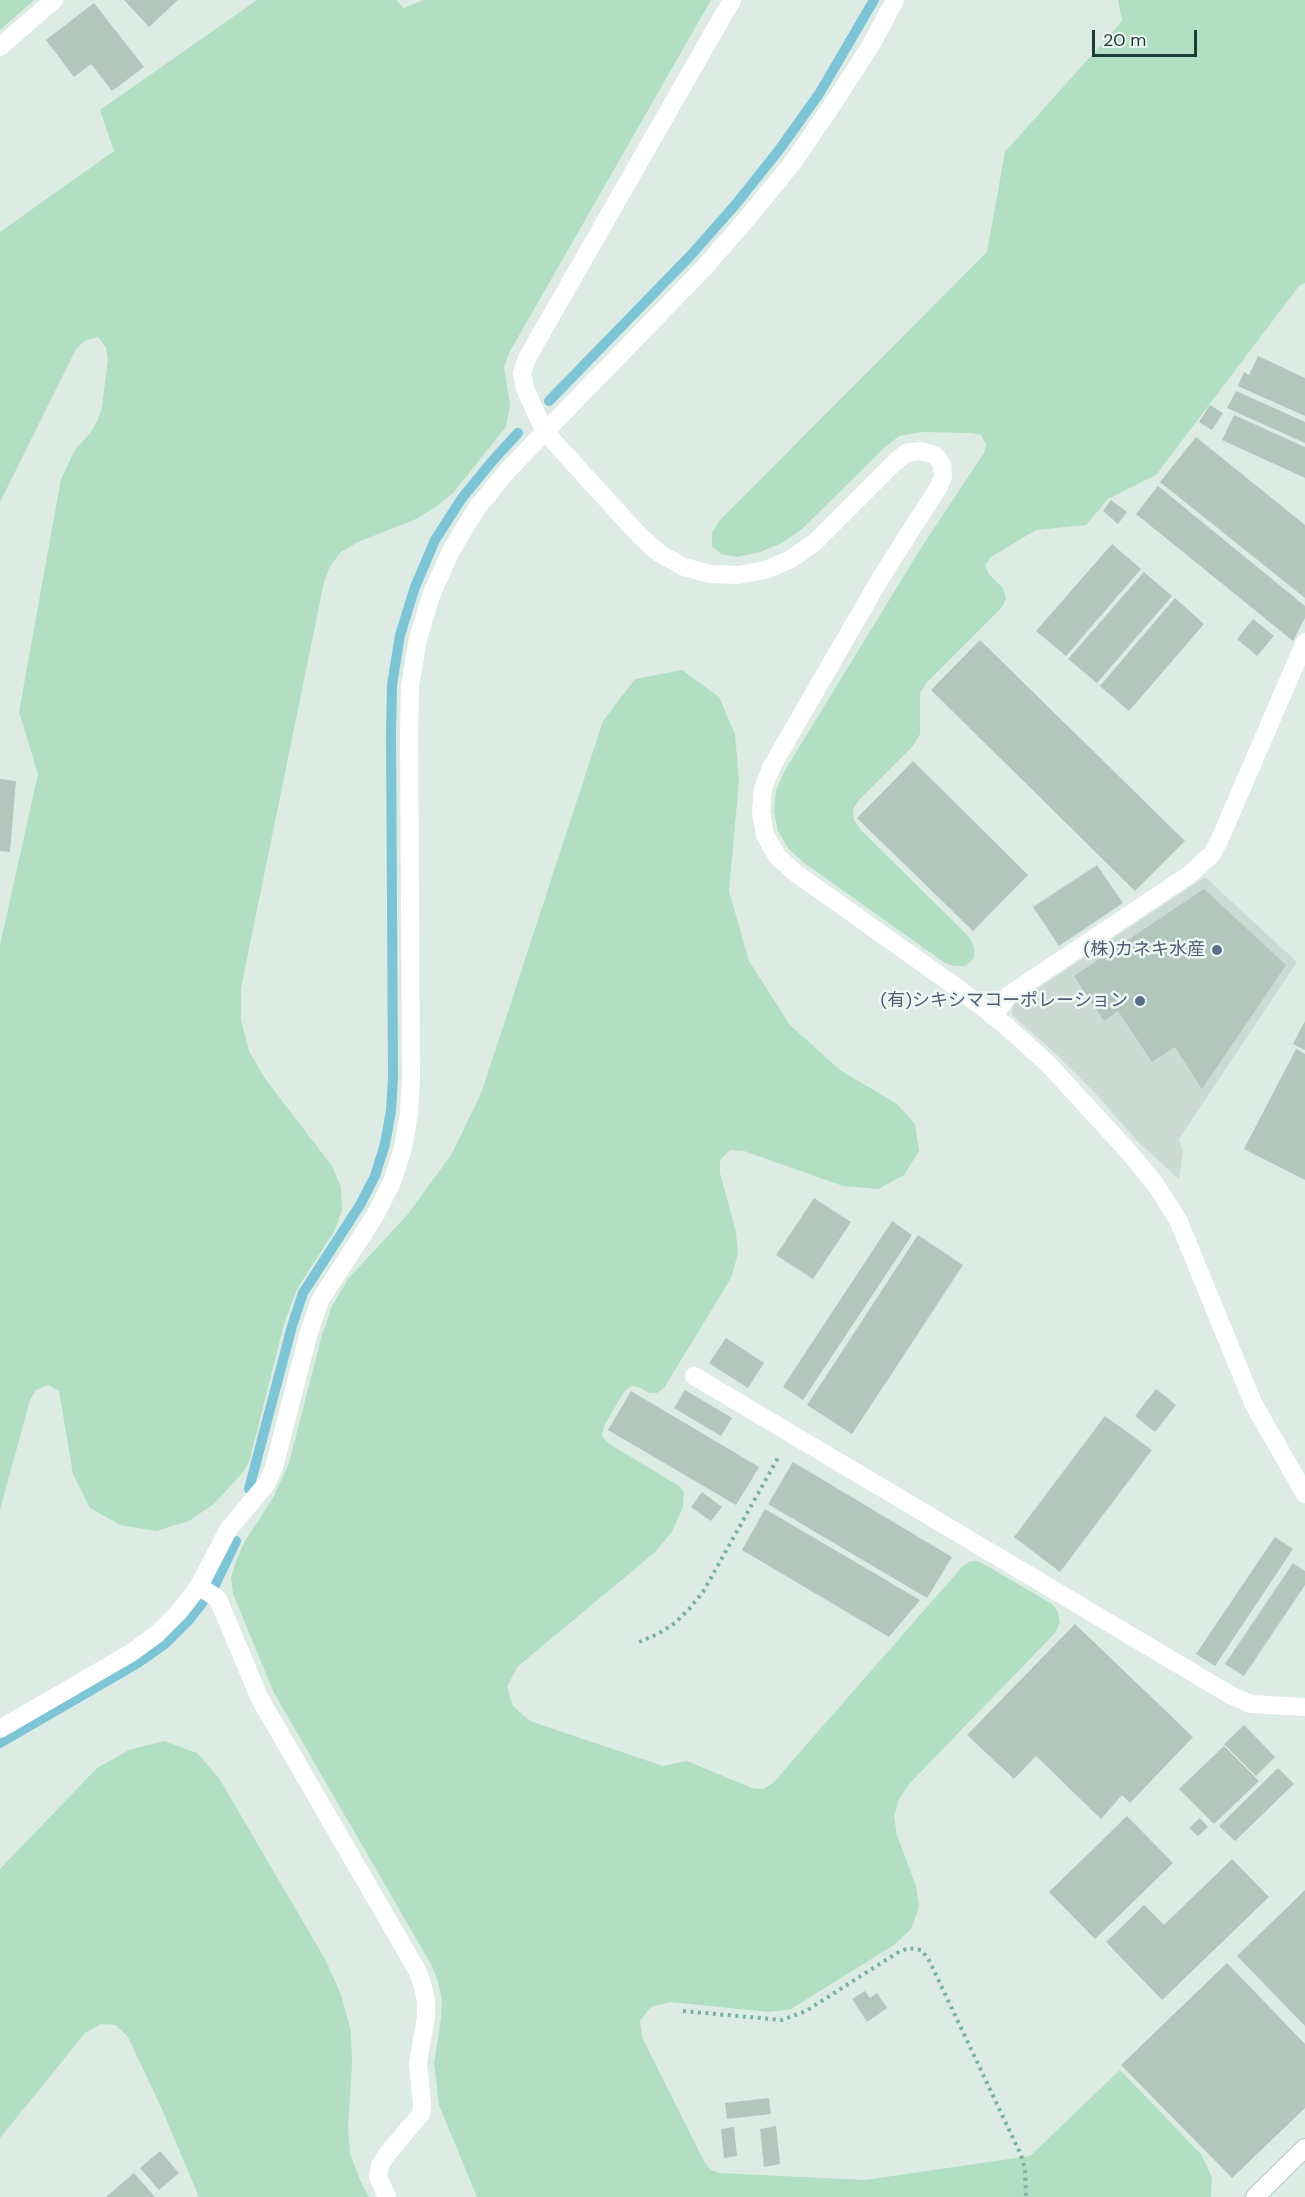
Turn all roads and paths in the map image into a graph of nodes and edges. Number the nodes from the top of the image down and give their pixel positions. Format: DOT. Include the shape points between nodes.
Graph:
graph roads {
  1 [pos="54,0"];
  2 [pos="732,0"];
  3 [pos="895,0"];
  4 [pos="0,48"];
  5 [pos="545,432"];
  6 [pos="1305,642"];
  7 [pos="993,1016"];
  8 [pos="694,1376"];
  9 [pos="791,1434"];
  10 [pos="1305,1494"];
  11 [pos="199,1586"];
  12 [pos="639,1642"];
  13 [pos="1305,1707"];
  14 [pos="0,1729"];
  15 [pos="683,2012"];
  16 [pos="1305,2148"];
  17 [pos="387,2197"];
  18 [pos="1026,2197"];
  19 [pos="1255,2197"];
  1 -- 4 [label="street"];
  2 -- 5 [label="street" via="527,358 522,373 525,389"];
  3 -- 5 [label="street" via="833,104 750,215"];
  5 -- 7 [label="street" via="660,553 684,567 711,574 766,570 791,559 814,543 906,453 921,451 935,455 942,465 943,477 938,488 880,579 772,766 763,788 761,812 765,835 777,856 794,872"];
  5 -- 11 [label="street" via="477,508 432,593 418,639 410,686 408,734 411,1077 403,1148 376,1214 320,1300 267,1484 228,1530"];
  6 -- 7 [label="street" via="1212,854 1189,875 1009,995"];
  7 -- 10 [label="street" via="1088,1105 1156,1185 1197,1262 1253,1403"];
  8 -- 9 [label="street"];
  9 -- 12 [label="path" via="703,1592 675,1623"];
  9 -- 13 [label="street" via="1232,1696 1251,1704"];
  11 -- 14 [label="street" via="157,1634 131,1653"];
  11 -- 17 [label="street" via="218,1599 260,1699 418,1972 423,1987 426,2017 418,2063 421,2114 380,2165 378,2177"];
  15 -- 18 [label="path" via="782,2020 806,2011 897,1953 908,1948 921,1950 1021,2155 1026,2169"];
  16 -- 19 [label="street"];
}
